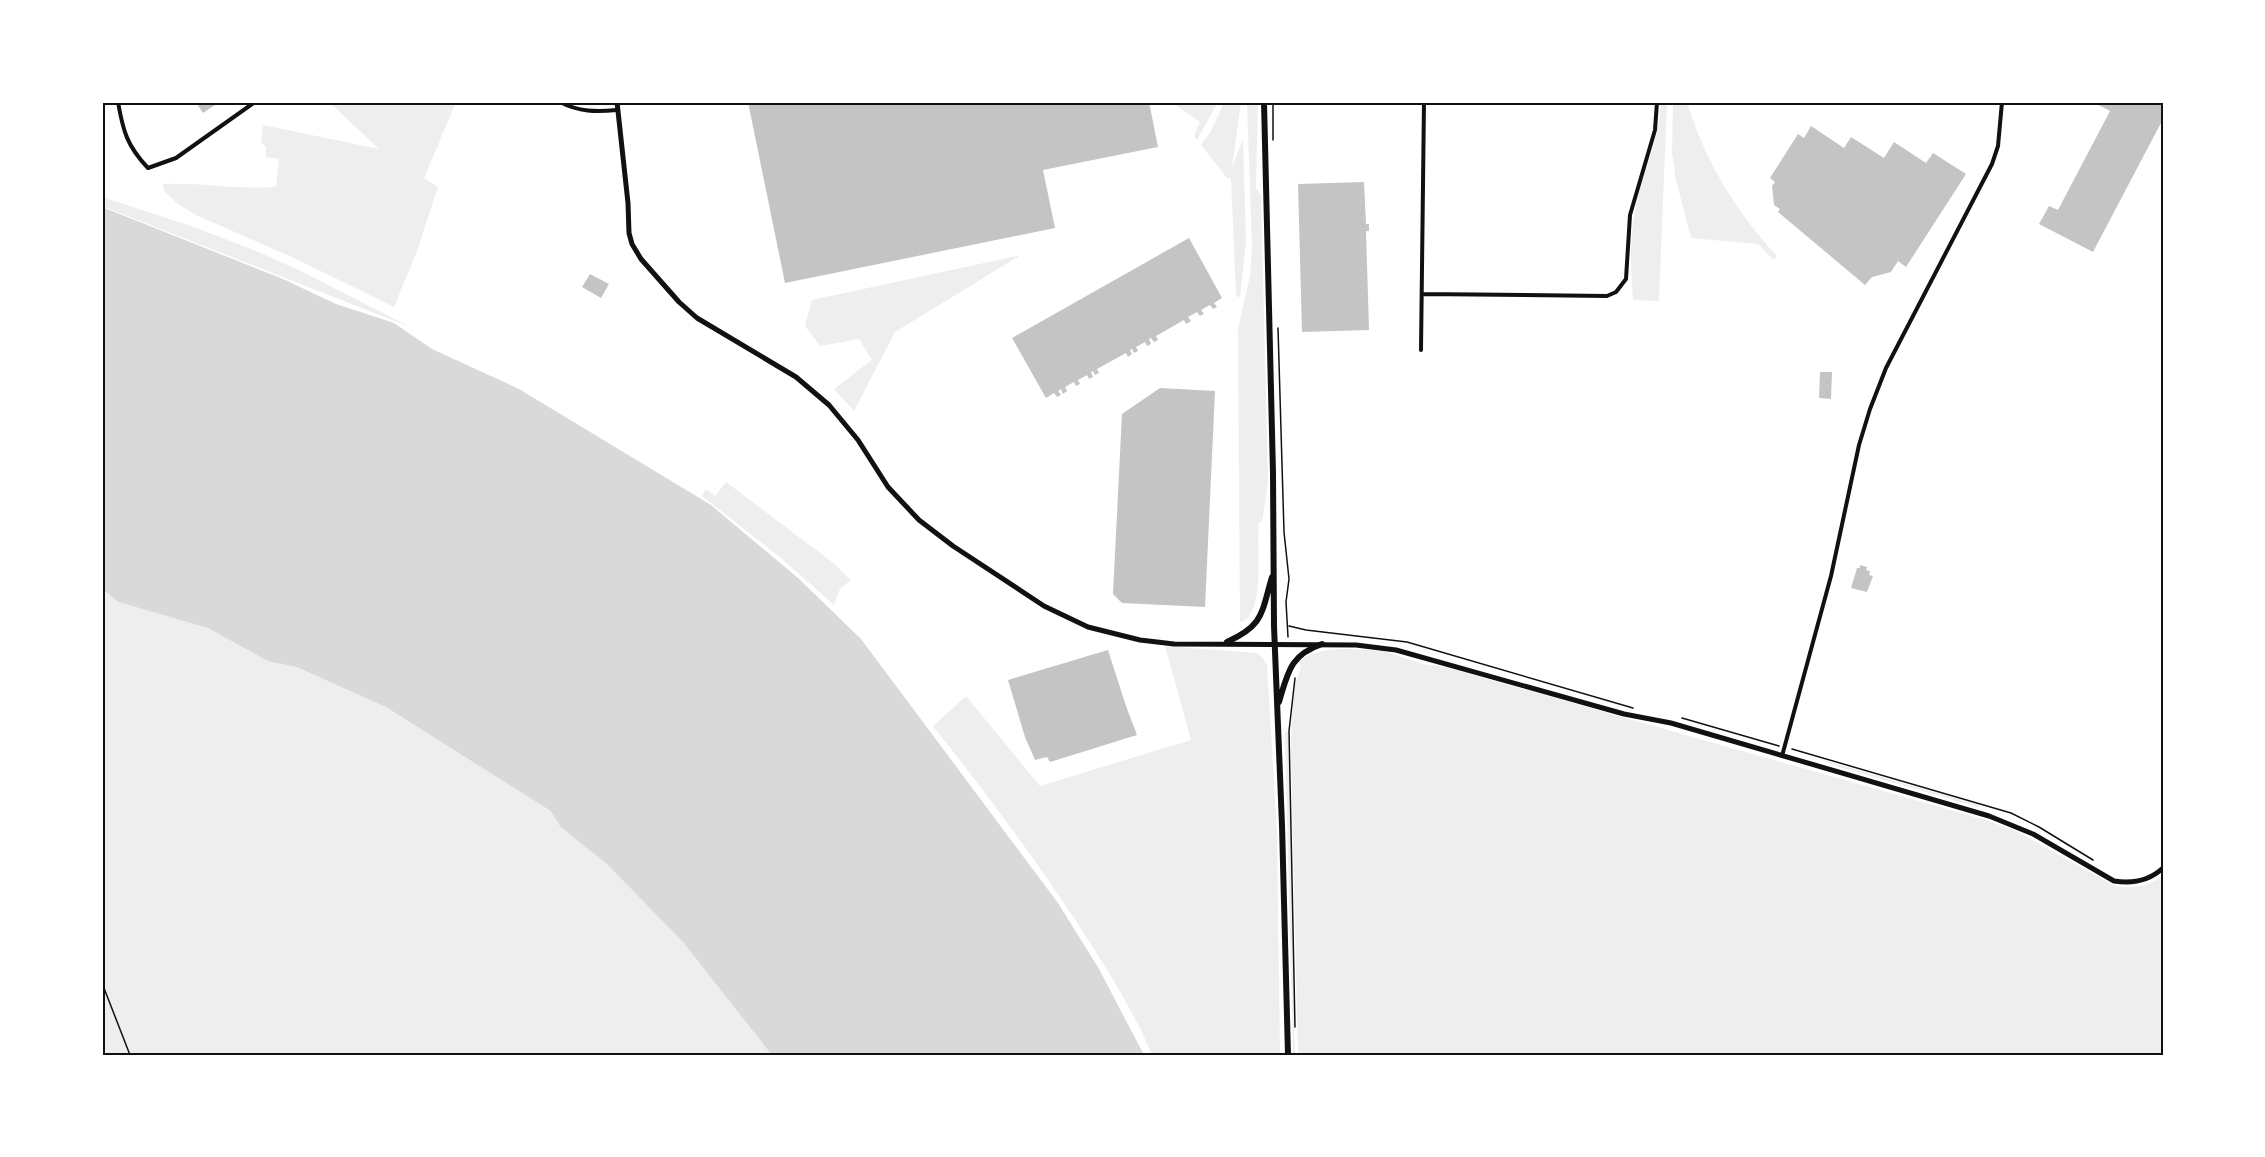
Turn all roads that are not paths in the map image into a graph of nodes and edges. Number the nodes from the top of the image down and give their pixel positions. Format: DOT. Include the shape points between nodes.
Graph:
graph roads {
  1 [pos="118,102"];
  2 [pos="255,102"];
  3 [pos="561,102"];
  4 [pos="617,102"];
  5 [pos="1264,102"];
  6 [pos="1425,102"];
  7 [pos="1657,102"];
  8 [pos="2002,102"];
  9 [pos="616,110"];
  10 [pos="1422,294"];
  11 [pos="1421,350"];
  12 [pos="1274,571"];
  13 [pos="1227,642"];
  14 [pos="1275,644"];
  15 [pos="1322,644"];
  16 [pos="1277,708"];
  17 [pos="1782,756"];
  18 [pos="2163,868"];
  19 [pos="1288,1055"];
  1 -- 2 [label="street" via="126,140 148,168 176,158"];
  3 -- 9 [label="street" via="589,111"];
  4 -- 9 [label="street"];
  5 -- 12 [label="main road"];
  6 -- 10 [label="street"];
  7 -- 10 [label="street" via="1655,130 1630,215 1628,269 1616,292 1607,296"];
  8 -- 17 [label="street" via="1998,146 1992,164 1886,368 1870,409 1831,576"];
  9 -- 13 [label="street" via="629,233 641,259 698,318 796,378 829,405 858,440 888,487 919,520 1066,618 1140,640 1174,644"];
  10 -- 11 [label="street"];
  12 -- 13 [label="main road" via="1257,622 1247,633"];
  12 -- 14 [label="main road"];
  13 -- 14 [label="street"];
  14 -- 15 [label="street"];
  14 -- 16 [label="main road"];
  15 -- 16 [label="main road" via="1301,653 1294,661"];
  15 -- 17 [label="street" via="1369,646 1422,656"];
  16 -- 19 [label="main road"];
  17 -- 18 [label="street" via="2008,822 2114,881 2142,881"];
}
